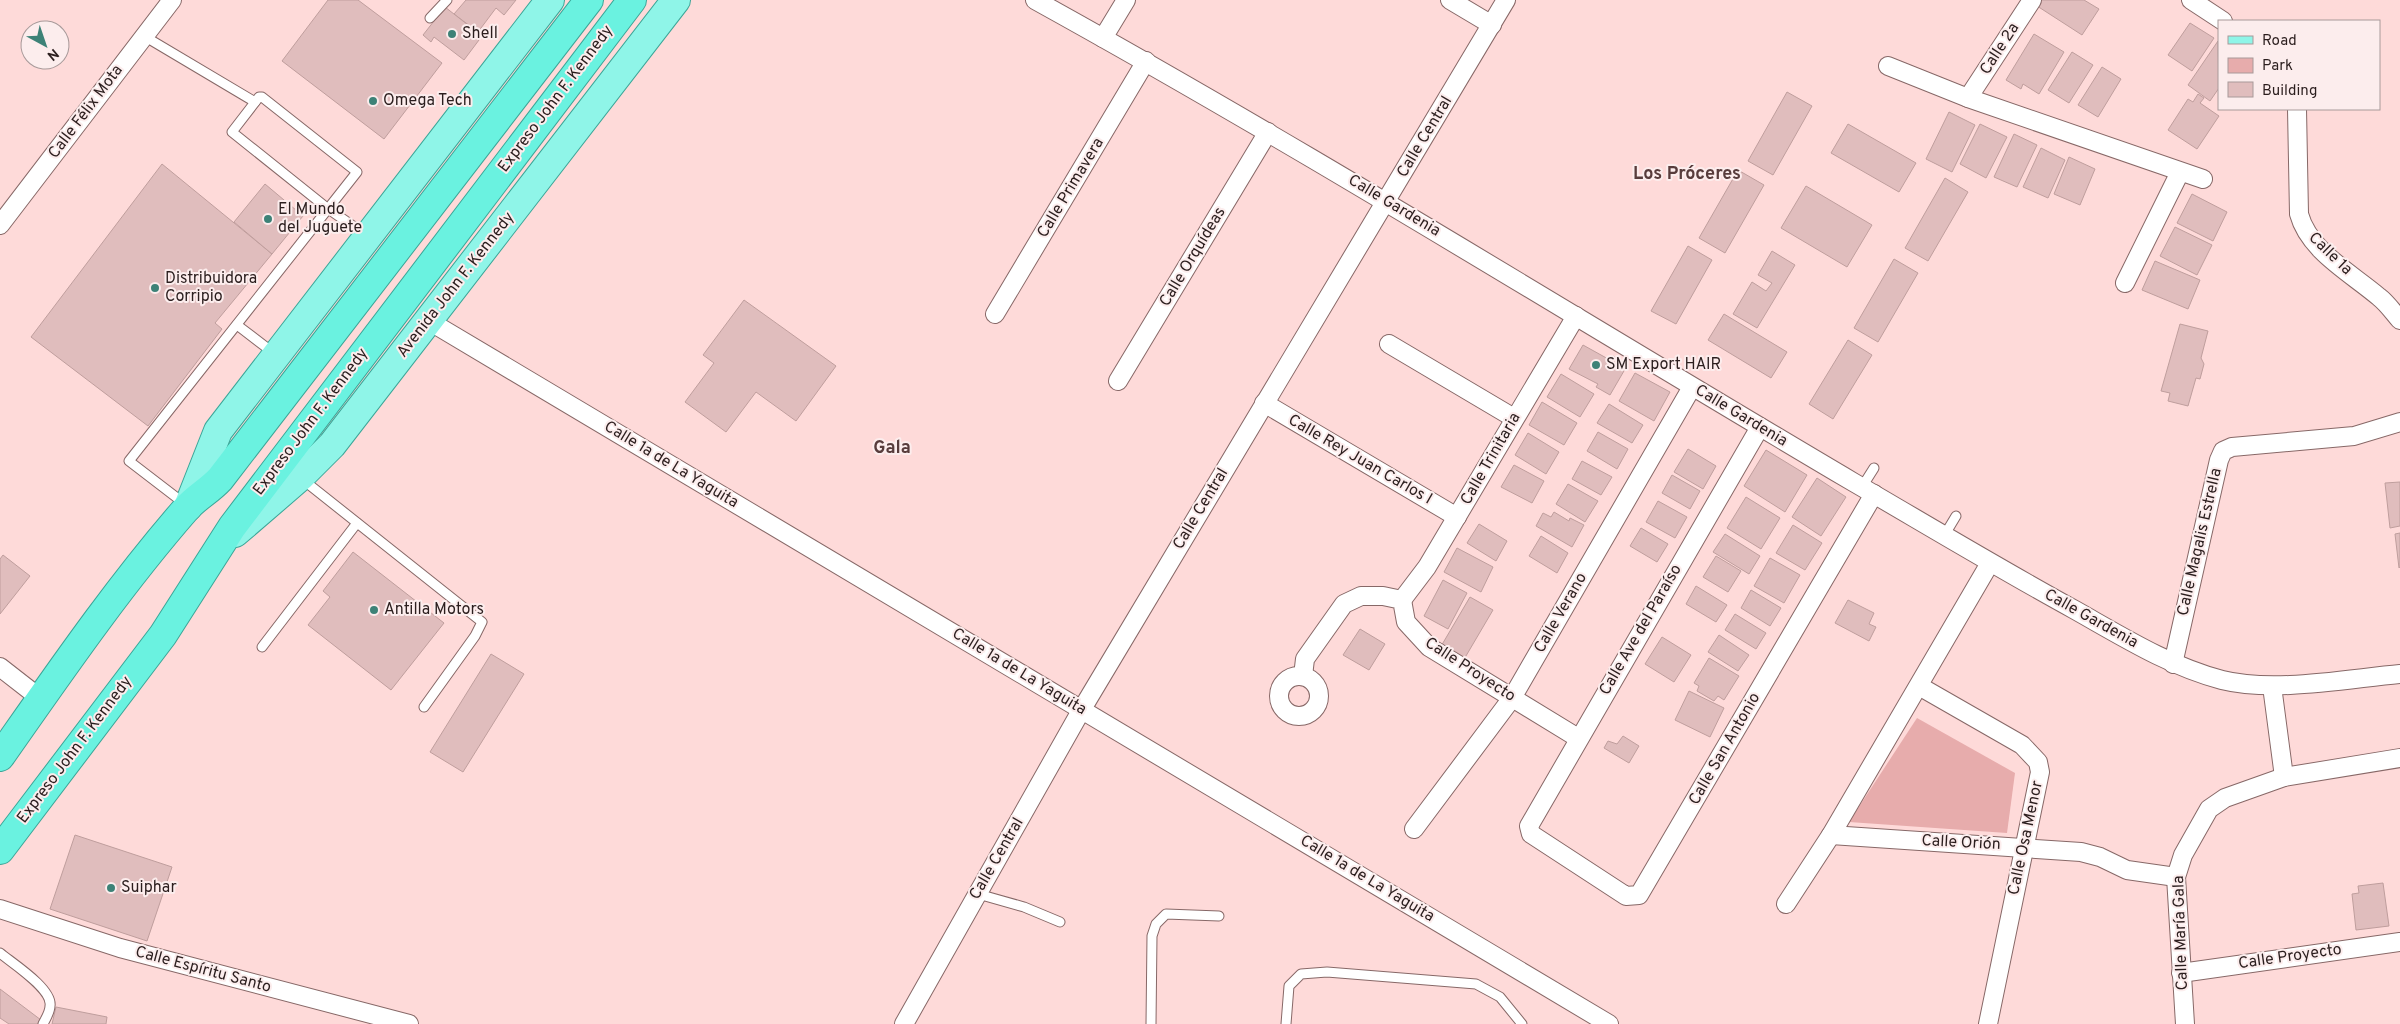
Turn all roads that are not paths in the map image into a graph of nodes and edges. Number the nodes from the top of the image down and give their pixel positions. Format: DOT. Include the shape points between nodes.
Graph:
graph roads {
  1 [pos="172,0"];
  2 [pos="447,0"];
  3 [pos="550,0"];
  4 [pos="589,0"];
  5 [pos="632,0"];
  6 [pos="676,0"];
  7 [pos="1035,0"];
  8 [pos="1126,0"];
  9 [pos="1450,0"];
  10 [pos="1506,0"];
  11 [pos="2032,0"];
  12 [pos="2195,1"];
  13 [pos="430,18"];
  14 [pos="2222,20"];
  15 [pos="1492,25"];
  16 [pos="144,36"];
  17 [pos="1103,38"];
  18 [pos="1146,61"];
  19 [pos="1888,66"];
  20 [pos="1968,98"];
  21 [pos="255,102"];
  22 [pos="2297,110"];
  23 [pos="1268,132"];
  24 [pos="2180,172"];
  25 [pos="2203,179"];
  26 [pos="1386,201"];
  27 [pos="327,208"];
  28 [pos="0,225"];
  29 [pos="368,236"];
  30 [pos="2125,283"];
  31 [pos="995,314"];
  32 [pos="1576,316"];
  33 [pos="2400,320"];
  34 [pos="429,321"];
  35 [pos="237,325"];
  36 [pos="1389,344"];
  37 [pos="277,356"];
  38 [pos="1118,381"];
  39 [pos="1692,387"];
  40 [pos="1264,403"];
  41 [pos="1514,418"];
  42 [pos="2400,422"];
  43 [pos="1760,427"];
  44 [pos="1874,468"];
  45 [pos="300,477"];
  46 [pos="1868,491"];
  47 [pos="188,507"];
  48 [pos="1956,516"];
  49 [pos="1457,517"];
  50 [pos="358,523"];
  51 [pos="1944,536"];
  52 [pos="215,550"];
  53 [pos="1990,563"];
  54 [pos="1402,600"];
  55 [pos="262,647"];
  56 [pos="2173,664"];
  57 [pos="0,667"];
  58 [pos="2400,674"];
  59 [pos="1303,676"];
  60 [pos="1919,686"];
  61 [pos="2272,686"];
  62 [pos="1512,698"];
  63 [pos="41,699"];
  64 [pos="424,706"];
  65 [pos="1082,709"];
  66 [pos="1578,738"];
  67 [pos="0,757"];
  68 [pos="2400,758"];
  69 [pos="2284,777"];
  70 [pos="1414,829"];
  71 [pos="1531,834"];
  72 [pos="1831,835"];
  73 [pos="2024,847"];
  74 [pos="0,850"];
  75 [pos="2176,877"];
  76 [pos="978,894"];
  77 [pos="1786,904"];
  78 [pos="0,909"];
  79 [pos="1219,916"];
  80 [pos="1060,922"];
  81 [pos="2400,942"];
  82 [pos="0,953"];
  83 [pos="2180,973"];
  84 [pos="1600,1021"];
  85 [pos="43,1024"];
  86 [pos="409,1024"];
  87 [pos="904,1024"];
  88 [pos="1151,1024"];
  89 [pos="1286,1024"];
  90 [pos="1522,1024"];
  91 [pos="1988,1024"];
  92 [pos="2185,1024"];
  1 -- 16 [label="street, Calle Félix Mota"];
  2 -- 13 [label="lane"];
  3 -- 29 [label="main road"];
  4 -- 47 [label="highway, Expreso John F. Kennedy" via="209,492"];
  5 -- 52 [label="highway, Expreso John F. Kennedy"];
  6 -- 34 [label="main road, Avenida John F. Kennedy"];
  7 -- 17 [label="street, Calle Gardenia"];
  8 -- 17 [label="street"];
  9 -- 15 [label="street"];
  10 -- 15 [label="street, Calle Central"];
  11 -- 20 [label="street, Calle 2a"];
  12 -- 14 [label="street"];
  15 -- 26 [label="street, Calle Central"];
  16 -- 21 [label="lane"];
  16 -- 28 [label="street, Calle Félix Mota"];
  17 -- 18 [label="street, Calle Gardenia"];
  18 -- 23 [label="street, Calle Gardenia"];
  18 -- 31 [label="street, Calle Primavera"];
  19 -- 20 [label="street"];
  20 -- 24 [label="street"];
  21 -- 27 [label="lane" via="232,132"];
  21 -- 27 [label="lane" via="262,97 357,172"];
  22 -- 33 [label="street, Calle 1a" via="2302,226 2314,243 2381,298"];
  23 -- 26 [label="street, Calle Gardenia"];
  23 -- 38 [label="street, Calle Orquídeas"];
  24 -- 25 [label="street"];
  24 -- 30 [label="street"];
  26 -- 32 [label="street, Calle Gardenia"];
  26 -- 40 [label="street, Calle Central"];
  27 -- 29 [label="lane"];
  27 -- 35 [label="lane"];
  29 -- 37 [label="main road"];
  32 -- 39 [label="street, Calle Gardenia"];
  32 -- 41 [label="street, Calle Trinitaria"];
  34 -- 45 [label="main road, Avenida John F. Kennedy" via="332,445"];
  34 -- 65 [label="street, Calle 1a de La Yaguita"];
  35 -- 37 [label="lane"];
  35 -- 47 [label="lane" via="129,461"];
  36 -- 41 [label="street"];
  37 -- 47 [label="main road" via="218,431"];
  39 -- 43 [label="street, Calle Gardenia"];
  39 -- 62 [label="street, Calle Verano"];
  40 -- 49 [label="street, Calle Rey Juan Carlos I"];
  40 -- 65 [label="street, Calle Central"];
  41 -- 49 [label="street, Calle Trinitaria"];
  42 -- 56 [label="street, Calle Magalis Estrella" via="2354,436 2232,447 2223,451 2218,460"];
  43 -- 46 [label="street, Calle Gardenia"];
  43 -- 66 [label="street, Calle Ave del Paraíso"];
  44 -- 46 [label="lane"];
  45 -- 50 [label="lane"];
  45 -- 52 [label="main road, Avenida John F. Kennedy"];
  46 -- 51 [label="street, Calle Gardenia"];
  46 -- 71 [label="street, Calle San Antonio" via="1639,895 1626,896"];
  47 -- 63 [label="highway, Expreso John F. Kennedy" via="141,564"];
  48 -- 51 [label="lane"];
  49 -- 54 [label="street, Calle Trinitaria" via="1427,567"];
  50 -- 55 [label="lane"];
  50 -- 64 [label="lane" via="482,622"];
  51 -- 53 [label="street, Calle Gardenia"];
  52 -- 74 [label="highway, Expreso John F. Kennedy" via="164,635"];
  53 -- 56 [label="street, Calle Gardenia"];
  53 -- 60 [label="street"];
  54 -- 59 [label="street" via="1361,596 1344,604 1305,659"];
  54 -- 62 [label="street, Calle Proyecto" via="1406,622 1429,647"];
  56 -- 61 [label="street, Calle Gardenia" via="2226,681"];
  57 -- 63 [label="street"];
  58 -- 61 [label="street, Calle Gardenia"];
  60 -- 72 [label="street"];
  60 -- 73 [label="street, Calle Osa Menor" via="2022,745 2038,762 2040,772"];
  61 -- 69 [label="street"];
  62 -- 66 [label="street, Calle Proyecto"];
  62 -- 70 [label="street, Calle Verano"];
  63 -- 67 [label="highway, Expreso John F. Kennedy"];
  65 -- 76 [label="street, Calle Central"];
  65 -- 84 [label="street, Calle 1a de La Yaguita"];
  66 -- 71 [label="street, Calle Ave del Paraíso" via="1529,826"];
  68 -- 69 [label="street, Calle María Gala"];
  69 -- 75 [label="street, Calle María Gala" via="2225,798 2209,810 2183,855"];
  72 -- 73 [label="street, Calle Orión"];
  72 -- 77 [label="street"];
  73 -- 75 [label="street, Calle Orión" via="2081,852 2127,870"];
  73 -- 91 [label="street, Calle Osa Menor"];
  75 -- 83 [label="street, Calle María Gala"];
  76 -- 80 [label="lane" via="1024,907"];
  76 -- 87 [label="street, Calle Central"];
  78 -- 86 [label="street, Calle Espíritu Santo" via="120,948"];
  79 -- 88 [label="lane" via="1166,914 1156,924 1152,936"];
  81 -- 83 [label="street, Calle Proyecto"];
  82 -- 85 [label="lane" via="48,994 51,1004"];
  83 -- 92 [label="street, Calle María Gala"];
  89 -- 90 [label="lane" via="1288,986 1301,974 1327,972 1476,984 1500,997"];
}
